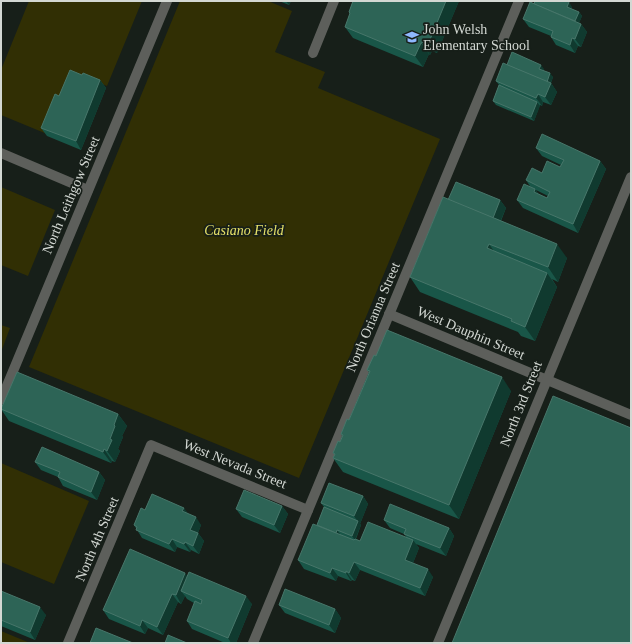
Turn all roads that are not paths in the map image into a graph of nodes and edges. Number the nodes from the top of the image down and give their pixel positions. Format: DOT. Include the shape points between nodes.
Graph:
graph roads {
  1 [pos="166,1"];
  2 [pos="334,1"];
  3 [pos="519,1"];
  4 [pos="313,53"];
  5 [pos="1,153"];
  6 [pos="631,177"];
  7 [pos="88,190"];
  8 [pos="389,314"];
  9 [pos="547,380"];
  10 [pos="1,400"];
  11 [pos="631,415"];
  12 [pos="151,445"];
  13 [pos="308,510"];
  14 [pos="68,643"];
  15 [pos="253,643"];
  16 [pos="438,643"];
  1 -- 7 [label="street, North Leithgow Street"];
  2 -- 4 [label="street"];
  3 -- 8 [label="street, North Orianna Street"];
  5 -- 7 [label="street"];
  6 -- 9 [label="street, North 3rd Street"];
  7 -- 10 [label="street, North Leithgow Street"];
  8 -- 9 [label="street, West Dauphin Street"];
  8 -- 13 [label="street, North Orianna Street"];
  9 -- 11 [label="street, West Dauphin Street"];
  9 -- 16 [label="street, North 3rd Street"];
  12 -- 13 [label="street, West Nevada Street"];
  12 -- 14 [label="street, North 4th Street"];
  13 -- 15 [label="street, North Orianna Street"];
}
